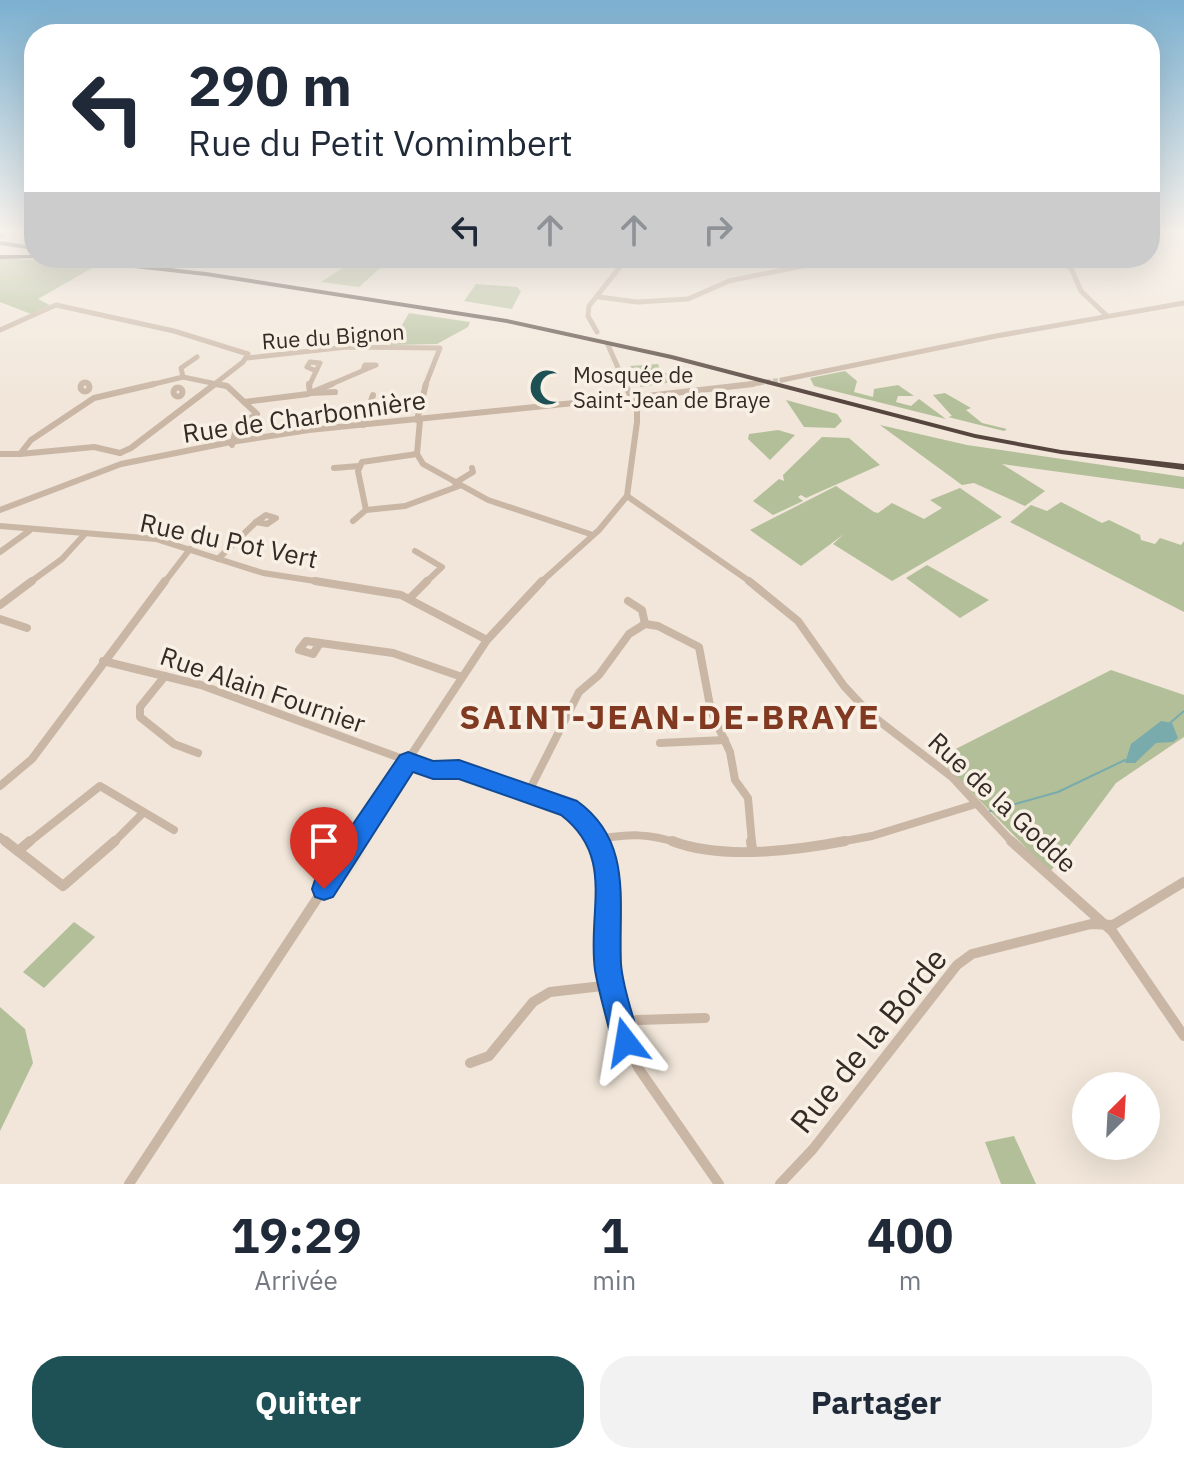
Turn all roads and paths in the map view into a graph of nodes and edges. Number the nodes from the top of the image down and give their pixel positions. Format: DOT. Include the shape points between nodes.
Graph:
graph roads {
  1 [pos="301,289"];
  2 [pos="317,289"];
  3 [pos="600,289"];
  4 [pos="710,289"];
  5 [pos="1080,289"];
  6 [pos="599,297"];
  7 [pos="1184,303"];
  8 [pos="1107,316"];
  9 [pos="0,330"];
  10 [pos="597,332"];
  11 [pos="608,345"];
  12 [pos="248,356"];
  13 [pos="197,357"];
  14 [pos="314,370"];
  15 [pos="363,370"];
  16 [pos="184,377"];
  17 [pos="782,380"];
  18 [pos="215,383"];
  19 [pos="759,383"];
  20 [pos="179,389"];
  21 [pos="87,390"];
  22 [pos="335,392"];
  23 [pos="310,393"];
  24 [pos="629,393"];
  25 [pos="373,395"];
  26 [pos="94,398"];
  27 [pos="623,398"];
  28 [pos="266,399"];
  29 [pos="636,399"];
  30 [pos="244,402"];
  31 [pos="257,414"];
  32 [pos="418,420"];
  33 [pos="363,425"];
  34 [pos="232,444"];
  35 [pos="120,453"];
  36 [pos="0,454"];
  37 [pos="20,454"];
  38 [pos="417,454"];
  39 [pos="1184,465"];
  40 [pos="116,466"];
  41 [pos="359,466"];
  42 [pos="334,468"];
  43 [pos="472,468"];
  44 [pos="457,485"];
  45 [pos="627,496"];
  46 [pos="0,510"];
  47 [pos="366,510"];
  48 [pos="353,521"];
  49 [pos="256,522"];
  50 [pos="0,526"];
  51 [pos="29,531"];
  52 [pos="84,535"];
  53 [pos="593,535"];
  54 [pos="190,549"];
  55 [pos="415,551"];
  56 [pos="0,552"];
  57 [pos="218,559"];
  58 [pos="410,598"];
  59 [pos="628,601"];
  60 [pos="0,605"];
  61 [pos="0,619"];
  62 [pos="645,624"];
  63 [pos="27,628"];
  64 [pos="487,640"];
  65 [pos="320,643"];
  66 [pos="103,661"];
  67 [pos="165,676"];
  68 [pos="462,677"];
  69 [pos="725,740"];
  70 [pos="660,743"];
  71 [pos="198,753"];
  72 [pos="408,761"];
  73 [pos="0,786"];
  74 [pos="528,793"];
  75 [pos="976,804"];
  76 [pos="142,814"];
  77 [pos="174,830"];
  78 [pos="0,837"];
  79 [pos="599,839"];
  80 [pos="752,849"];
  81 [pos="18,851"];
  82 [pos="1184,882"];
  83 [pos="1101,923"];
  84 [pos="611,985"];
  85 [pos="705,1018"];
  86 [pos="622,1024"];
  87 [pos="1184,1036"];
  88 [pos="470,1063"];
  89 [pos="129,1184"];
  90 [pos="719,1184"];
  91 [pos="780,1184"];
  1 -- 39 [label="highway" via="544,328 975,436 1061,452"];
  2 -- 39 [label="highway" via="555,327 955,427"];
  3 -- 6 [label="street"];
  4 -- 6 [label="street" via="688,299 637,302"];
  5 -- 8 [label="street"];
  6 -- 10 [label="street" via="589,306 588,316"];
  7 -- 8 [label="street"];
  8 -- 17 [label="street"];
  9 -- 12 [label="street" via="56,305 174,331"];
  11 -- 24 [label="street"];
  12 -- 18 [label="street"];
  12 -- 32 [label="street, Rue du Bignon" via="338,348 440,348"];
  13 -- 16 [label="street" via="181,368"];
  14 -- 23 [label="street"];
  15 -- 23 [label="street"];
  16 -- 18 [label="street"];
  16 -- 20 [label="street"];
  16 -- 26 [label="street"];
  18 -- 30 [label="street" via="227,386"];
  18 -- 35 [label="street"];
  19 -- 29 [label="street, Rue de Charbonnière"];
  21 -- 26 [label="street"];
  22 -- 23 [label="street"];
  23 -- 28 [label="street"];
  24 -- 27 [label="street"];
  24 -- 29 [label="street"];
  25 -- 33 [label="street"];
  26 -- 37 [label="street" via="31,440"];
  27 -- 29 [label="street, Rue de Charbonnière"];
  27 -- 32 [label="street, Rue de Charbonnière"];
  28 -- 30 [label="street"];
  28 -- 31 [label="street"];
  29 -- 45 [label="street"];
  30 -- 31 [label="street"];
  31 -- 34 [label="street" via="237,426"];
  32 -- 33 [label="street, Rue de Charbonnière"];
  32 -- 38 [label="street"];
  33 -- 34 [label="street, Rue de Charbonnière"];
  34 -- 40 [label="street, Rue de Charbonnière"];
  35 -- 37 [label="street" via="94,447"];
  35 -- 40 [label="street"];
  36 -- 37 [label="street"];
  38 -- 41 [label="street" via="368,460"];
  38 -- 44 [label="street" via="420,462"];
  40 -- 46 [label="street, Rue de Charbonnière"];
  41 -- 42 [label="street"];
  41 -- 47 [label="street"];
  43 -- 44 [label="street"];
  44 -- 47 [label="street" via="405,506"];
  44 -- 53 [label="street"];
  45 -- 53 [label="street"];
  45 -- 75 [label="street, Rue de la Godde" via="782,606 870,714 952,777"];
  47 -- 48 [label="street"];
  49 -- 57 [label="street"];
  50 -- 51 [label="street, Rue du Pot Vert"];
  51 -- 52 [label="street, Rue du Pot Vert"];
  51 -- 56 [label="street"];
  52 -- 54 [label="street, Rue du Pot Vert" via="156,539"];
  52 -- 60 [label="street" via="62,559"];
  53 -- 64 [label="street"];
  54 -- 57 [label="street, Rue du Pot Vert"];
  54 -- 66 [label="street"];
  55 -- 58 [label="street" via="442,567"];
  57 -- 58 [label="street, Rue du Pot Vert" via="263,573"];
  58 -- 64 [label="street, Rue du Pot Vert"];
  59 -- 62 [label="street" via="642,610"];
  61 -- 63 [label="street"];
  62 -- 69 [label="street" via="699,647 710,708"];
  62 -- 74 [label="street" via="629,634 599,675 579,692"];
  64 -- 68 [label="street"];
  65 -- 68 [label="street" via="393,653"];
  66 -- 67 [label="street, Rue Alain Fournier"];
  66 -- 73 [label="street" via="32,759"];
  67 -- 71 [label="street" via="140,707 140,717 151,729"];
  67 -- 72 [label="street, Rue Alain Fournier"];
  68 -- 72 [label="street"];
  69 -- 70 [label="street"];
  69 -- 80 [label="street" via="735,780 748,798"];
  72 -- 74 [label="street, Rue Alain Fournier" via="433,770 459,769"];
  72 -- 89 [label="street"];
  74 -- 79 [label="street, Rue Alain Fournier" via="569,808"];
  75 -- 80 [label="street" via="812,849"];
  75 -- 83 [label="street, Rue de la Godde"];
  76 -- 77 [label="street" via="151,814"];
  76 -- 81 [label="street" via="100,786"];
  76 -- 81 [label="street" via="66,886"];
  78 -- 81 [label="street"];
  79 -- 80 [label="street" via="635,833 695,850"];
  79 -- 84 [label="street" via="610,886 606,935"];
  82 -- 83 [label="street, Rue de la Borde" via="1113,925"];
  83 -- 87 [label="street, Rue de la Godde" via="1112,931"];
  83 -- 91 [label="street, Rue de la Borde" via="972,954 957,965"];
  84 -- 86 [label="street"];
  84 -- 88 [label="street" via="542,996 489,1056"];
  85 -- 86 [label="street"];
  86 -- 90 [label="street" via="639,1069"];
}
